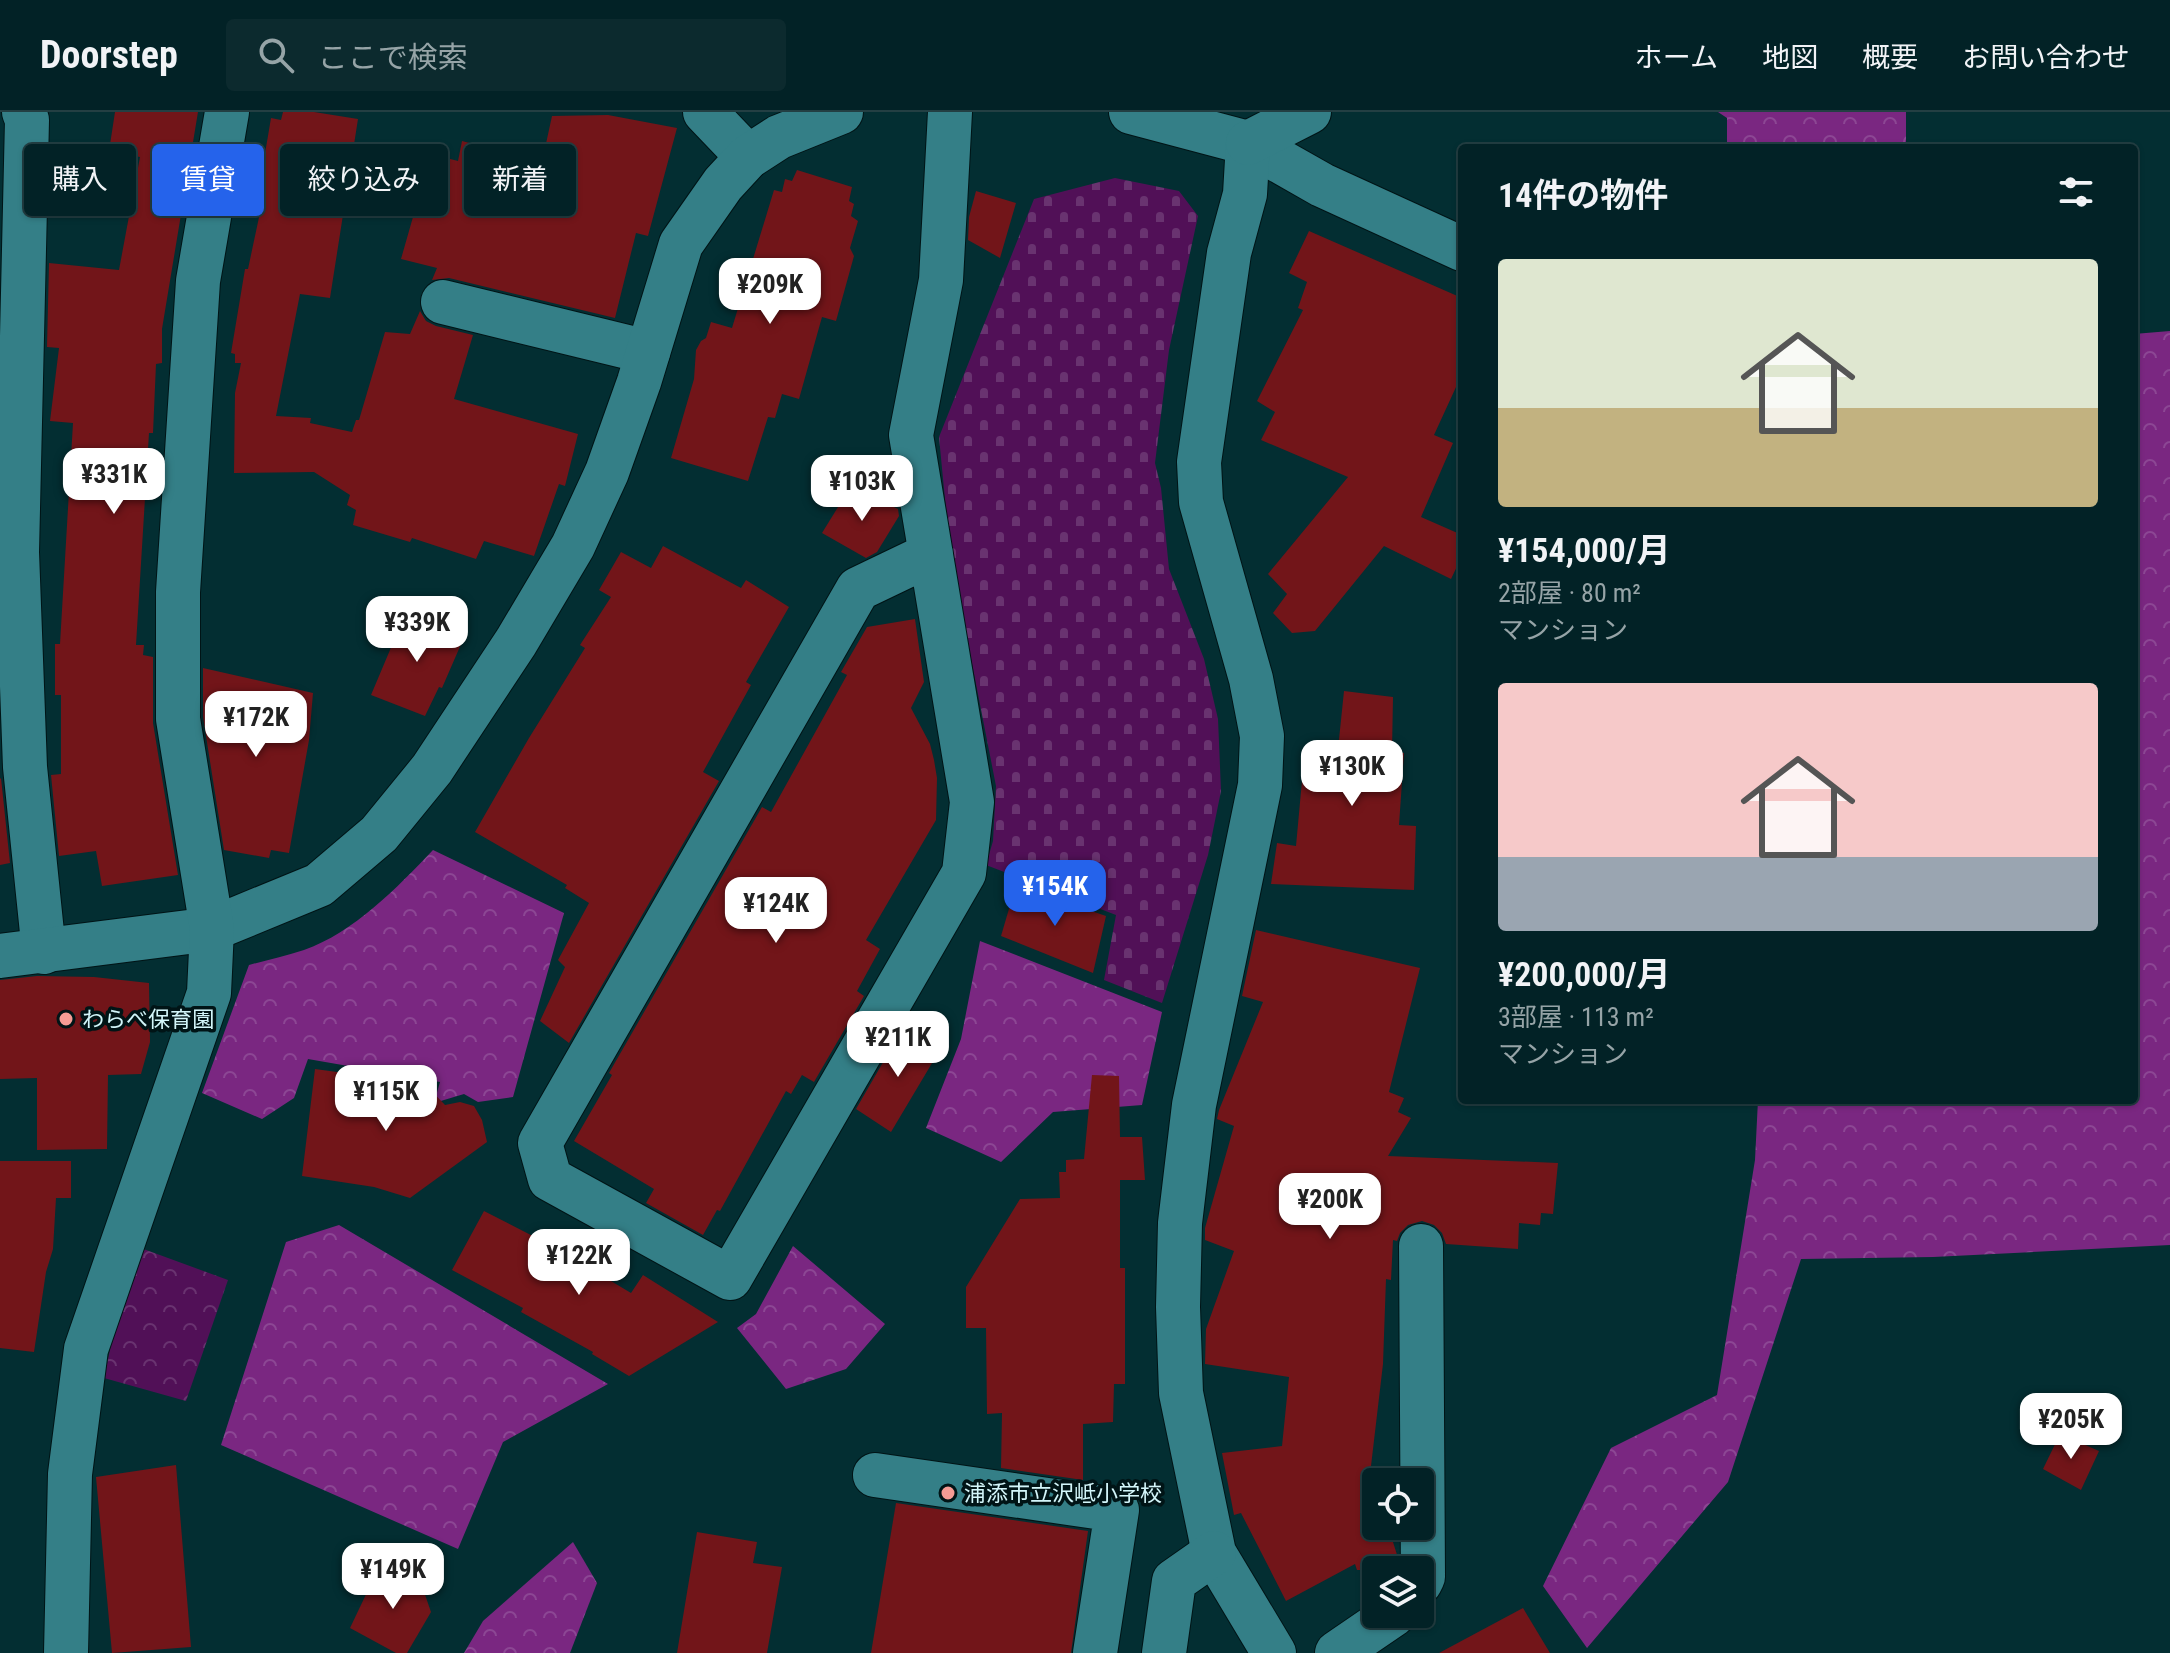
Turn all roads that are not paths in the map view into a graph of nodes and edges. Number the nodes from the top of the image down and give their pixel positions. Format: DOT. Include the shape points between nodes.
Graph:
graph roads {
  1 [pos="24,112"];
  2 [pos="227,112"];
  3 [pos="705,112"];
  4 [pos="841,112"];
  5 [pos="950,112"];
  6 [pos="1131,112"];
  7 [pos="1309,112"];
  8 [pos="1248,143"];
  9 [pos="748,157"];
  10 [pos="1458,247"];
  11 [pos="443,302"];
  12 [pos="648,352"];
  13 [pos="931,554"];
  14 [pos="212,929"];
  15 [pos="44,952"];
  16 [pos="0,956"];
  17 [pos="1421,1246"];
  18 [pos="875,1475"];
  19 [pos="1214,1553"];
  20 [pos="1423,1556"];
  21 [pos="1374,1628"];
  22 [pos="66,1653"];
  23 [pos="1095,1653"];
  24 [pos="1164,1653"];
  25 [pos="1274,1653"];
  26 [pos="1337,1653"];
  1 -- 15 [label="street" via="17,552 25,767"];
  2 -- 14 [label="street" via="198,281 178,592 178,719"];
  3 -- 9 [label="street"];
  4 -- 9 [label="street" via="779,137"];
  5 -- 13 [label="street" via="941,280 911,435"];
  6 -- 8 [label="street"];
  7 -- 8 [label="street"];
  8 -- 10 [label="street" via="1322,185"];
  8 -- 19 [label="street" via="1245,194 1229,253 1199,462 1201,502 1262,736 1260,785 1194,1105 1180,1223 1181,1393"];
  9 -- 12 [label="street" via="681,244"];
  11 -- 12 [label="street"];
  12 -- 14 [label="street" via="607,472 573,546 432,769 379,834 319,885"];
  13 -- 13 [label="street" via="972,802 964,873 730,1278 550,1179 540,1143 858,589"];
  14 -- 15 [label="street"];
  14 -- 22 [label="street" via="209,993 86,1349 70,1474"];
  15 -- 16 [label="street"];
  17 -- 20 [label="street"];
  18 -- 23 [label="street" via="1117,1510"];
  19 -- 24 [label="street" via="1174,1581"];
  19 -- 25 [label="street"];
  21 -- 26 [label="street"];
}
